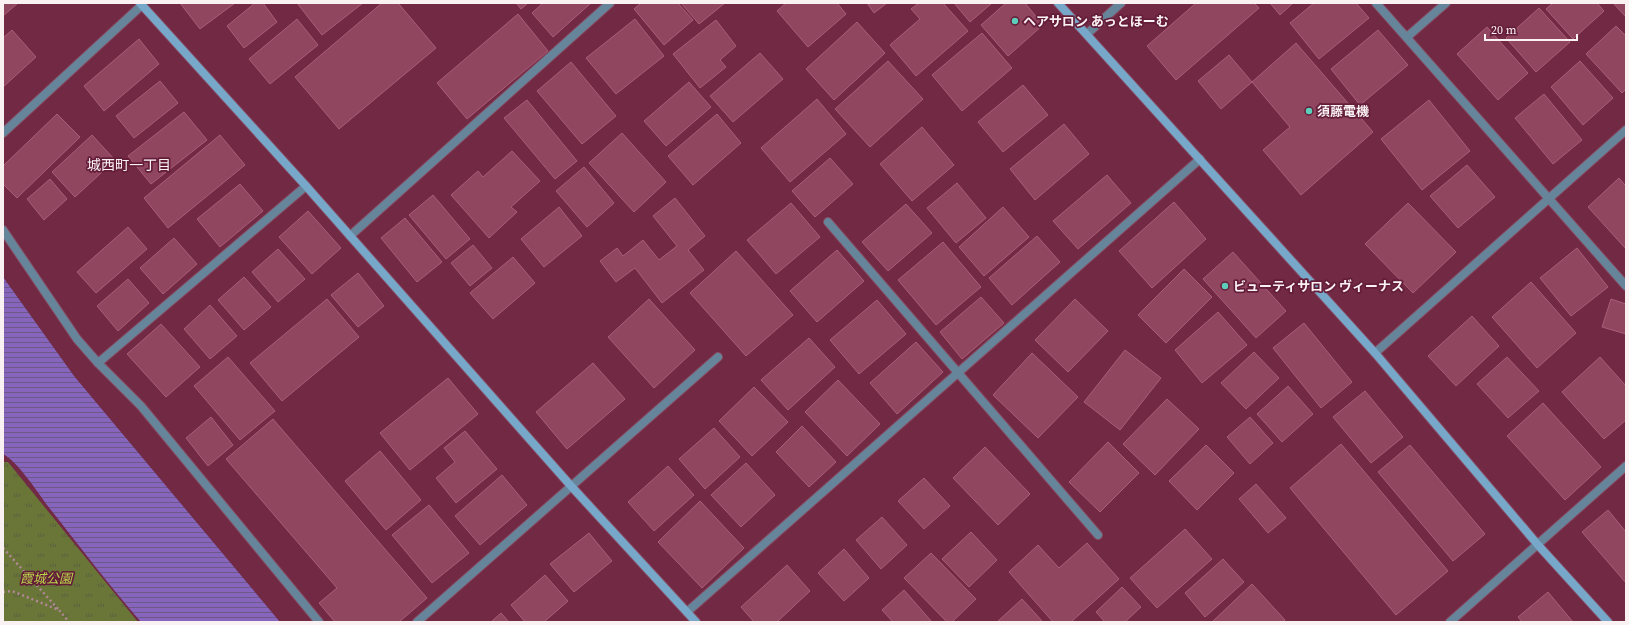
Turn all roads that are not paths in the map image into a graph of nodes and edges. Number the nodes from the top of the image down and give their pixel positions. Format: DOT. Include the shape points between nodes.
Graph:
graph roads {
  1 [pos="610,3"];
  2 [pos="1058,3"];
  3 [pos="1121,3"];
  4 [pos="1376,3"];
  5 [pos="1446,3"];
  6 [pos="141,4"];
  7 [pos="1087,34"];
  8 [pos="1407,37"];
  9 [pos="1626,130"];
  10 [pos="3,133"];
  11 [pos="1200,159"];
  12 [pos="306,186"];
  13 [pos="1550,199"];
  14 [pos="828,222"];
  15 [pos="3,230"];
  16 [pos="350,236"];
  17 [pos="1626,286"];
  18 [pos="1375,354"];
  19 [pos="718,357"];
  20 [pos="98,363"];
  21 [pos="958,374"];
  22 [pos="1626,466"];
  23 [pos="571,486"];
  24 [pos="1098,535"];
  25 [pos="1538,545"];
  26 [pos="687,612"];
  27 [pos="320,622"];
  28 [pos="417,622"];
  29 [pos="696,622"];
  30 [pos="1450,622"];
  31 [pos="1608,622"];
  1 -- 16 [label="street"];
  2 -- 7 [label="street"];
  3 -- 7 [label="street"];
  4 -- 8 [label="street"];
  5 -- 8 [label="street"];
  6 -- 10 [label="street"];
  6 -- 12 [label="street"];
  7 -- 11 [label="street"];
  8 -- 13 [label="street"];
  9 -- 13 [label="street"];
  11 -- 18 [label="street"];
  11 -- 21 [label="street"];
  12 -- 16 [label="street"];
  12 -- 20 [label="street"];
  13 -- 17 [label="street"];
  13 -- 18 [label="street"];
  14 -- 21 [label="street"];
  15 -- 20 [label="street" via="77,339"];
  16 -- 23 [label="street"];
  18 -- 25 [label="street"];
  19 -- 23 [label="street"];
  20 -- 27 [label="street" via="141,406"];
  21 -- 24 [label="street"];
  21 -- 26 [label="street"];
  22 -- 25 [label="street"];
  23 -- 26 [label="street"];
  23 -- 28 [label="street"];
  25 -- 30 [label="street"];
  25 -- 31 [label="street"];
  26 -- 29 [label="street"];
}
